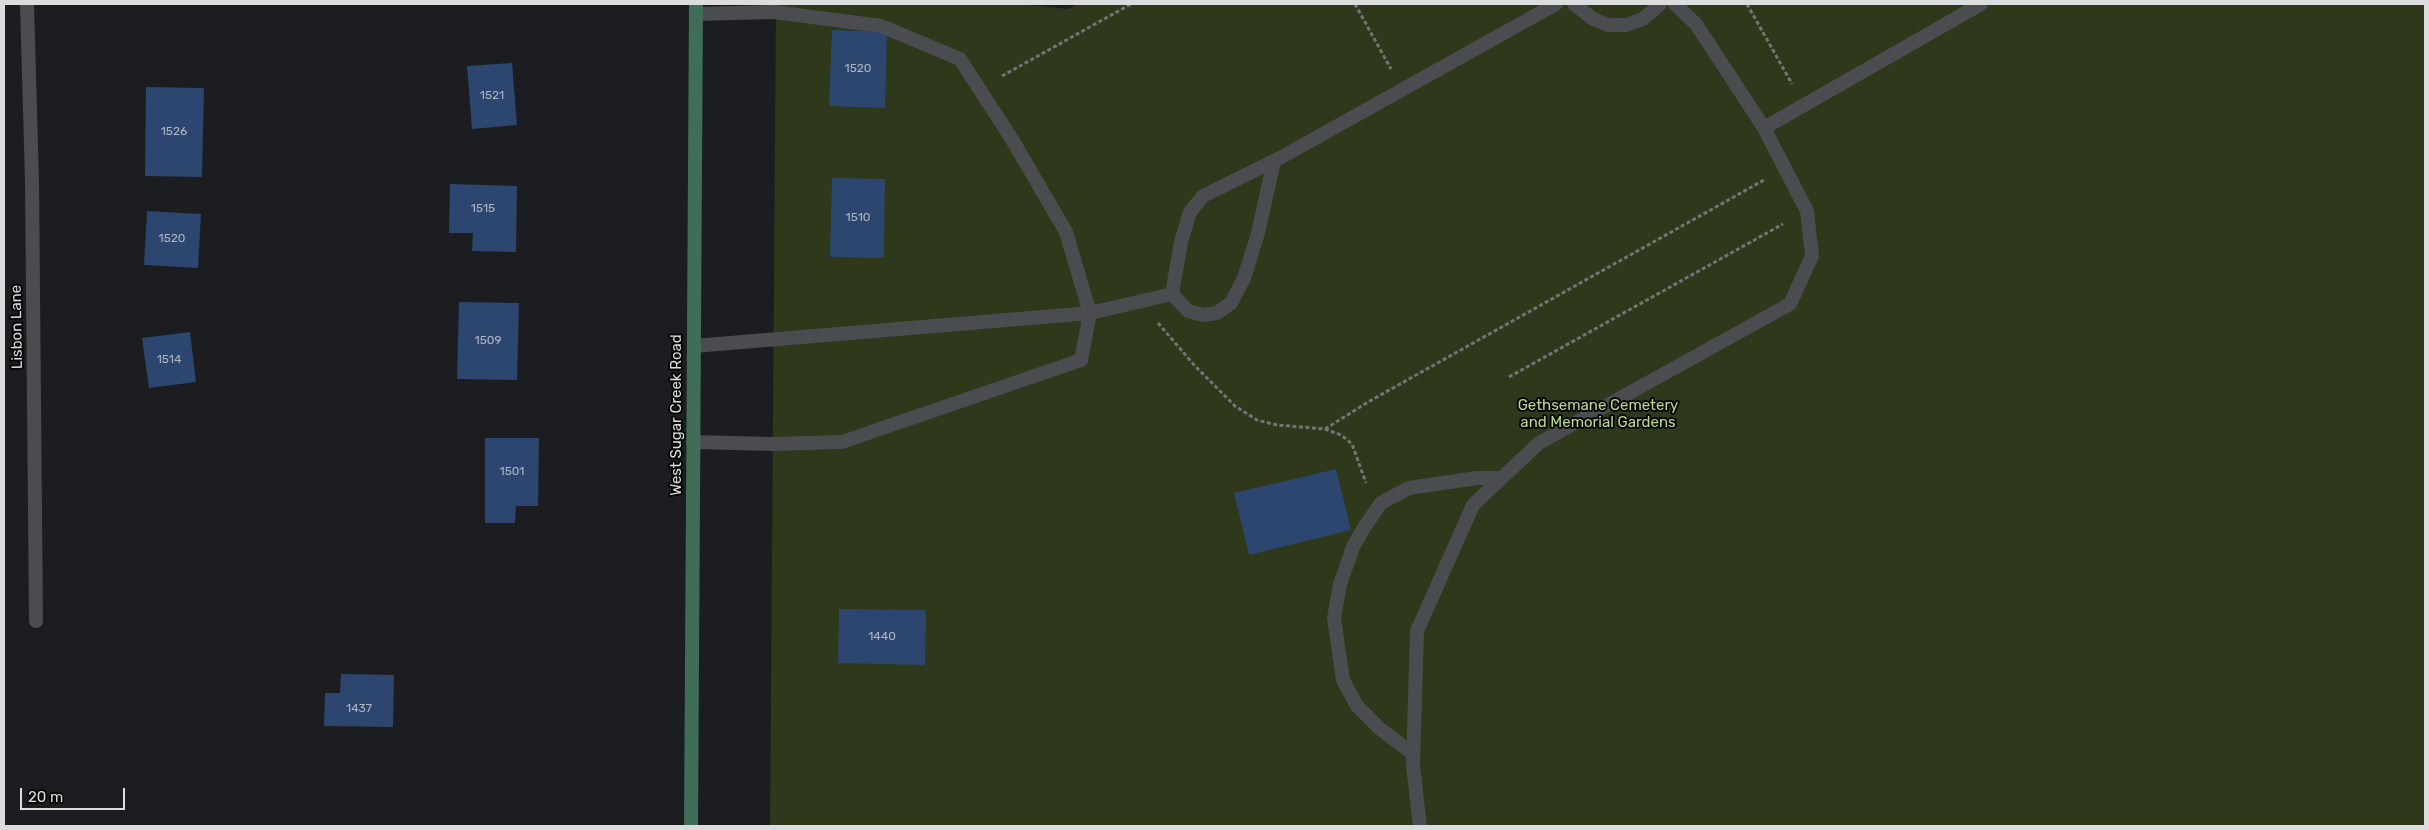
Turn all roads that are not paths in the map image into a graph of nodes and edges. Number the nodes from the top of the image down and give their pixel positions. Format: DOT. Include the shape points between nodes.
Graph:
graph roads {
  1 [pos="26,4"];
  2 [pos="1556,4"];
  3 [pos="1574,4"];
  4 [pos="1660,4"];
  5 [pos="1675,4"];
  6 [pos="1981,4"];
  7 [pos="696,9"];
  8 [pos="1764,128"];
  9 [pos="1274,161"];
  10 [pos="1172,294"];
  11 [pos="1090,313"];
  12 [pos="694,346"];
  13 [pos="693,442"];
  14 [pos="1501,478"];
  15 [pos="36,621"];
  16 [pos="1413,754"];
  17 [pos="691,826"];
  18 [pos="1420,826"];
  1 -- 15 [label="street, Lisbon Lane" via="32,180"];
  2 -- 9 [label="street"];
  3 -- 4 [label="street" via="1593,20 1609,25 1626,25 1643,19"];
  5 -- 8 [label="street" via="1696,24"];
  6 -- 8 [label="street"];
  7 -- 11 [label="street" via="774,12 881,26 960,59 1066,232"];
  7 -- 12 [label="main road, West Sugar Creek Road"];
  8 -- 14 [label="street" via="1807,211 1812,256 1790,304 1539,443"];
  9 -- 10 [label="street" via="1203,196 1190,212"];
  9 -- 10 [label="street" via="1258,233 1244,278 1231,303 1217,313 1203,316 1188,311"];
  10 -- 11 [label="street"];
  11 -- 12 [label="street"];
  11 -- 13 [label="street" via="1081,360 842,442"];
  12 -- 13 [label="main road, West Sugar Creek Road"];
  13 -- 17 [label="main road, West Sugar Creek Road"];
  14 -- 16 [label="street" via="1473,505 1417,631"];
  14 -- 16 [label="street" via="1477,478 1409,488 1381,504 1353,547 1340,584 1334,618 1343,680 1357,706"];
  16 -- 18 [label="street"];
}
